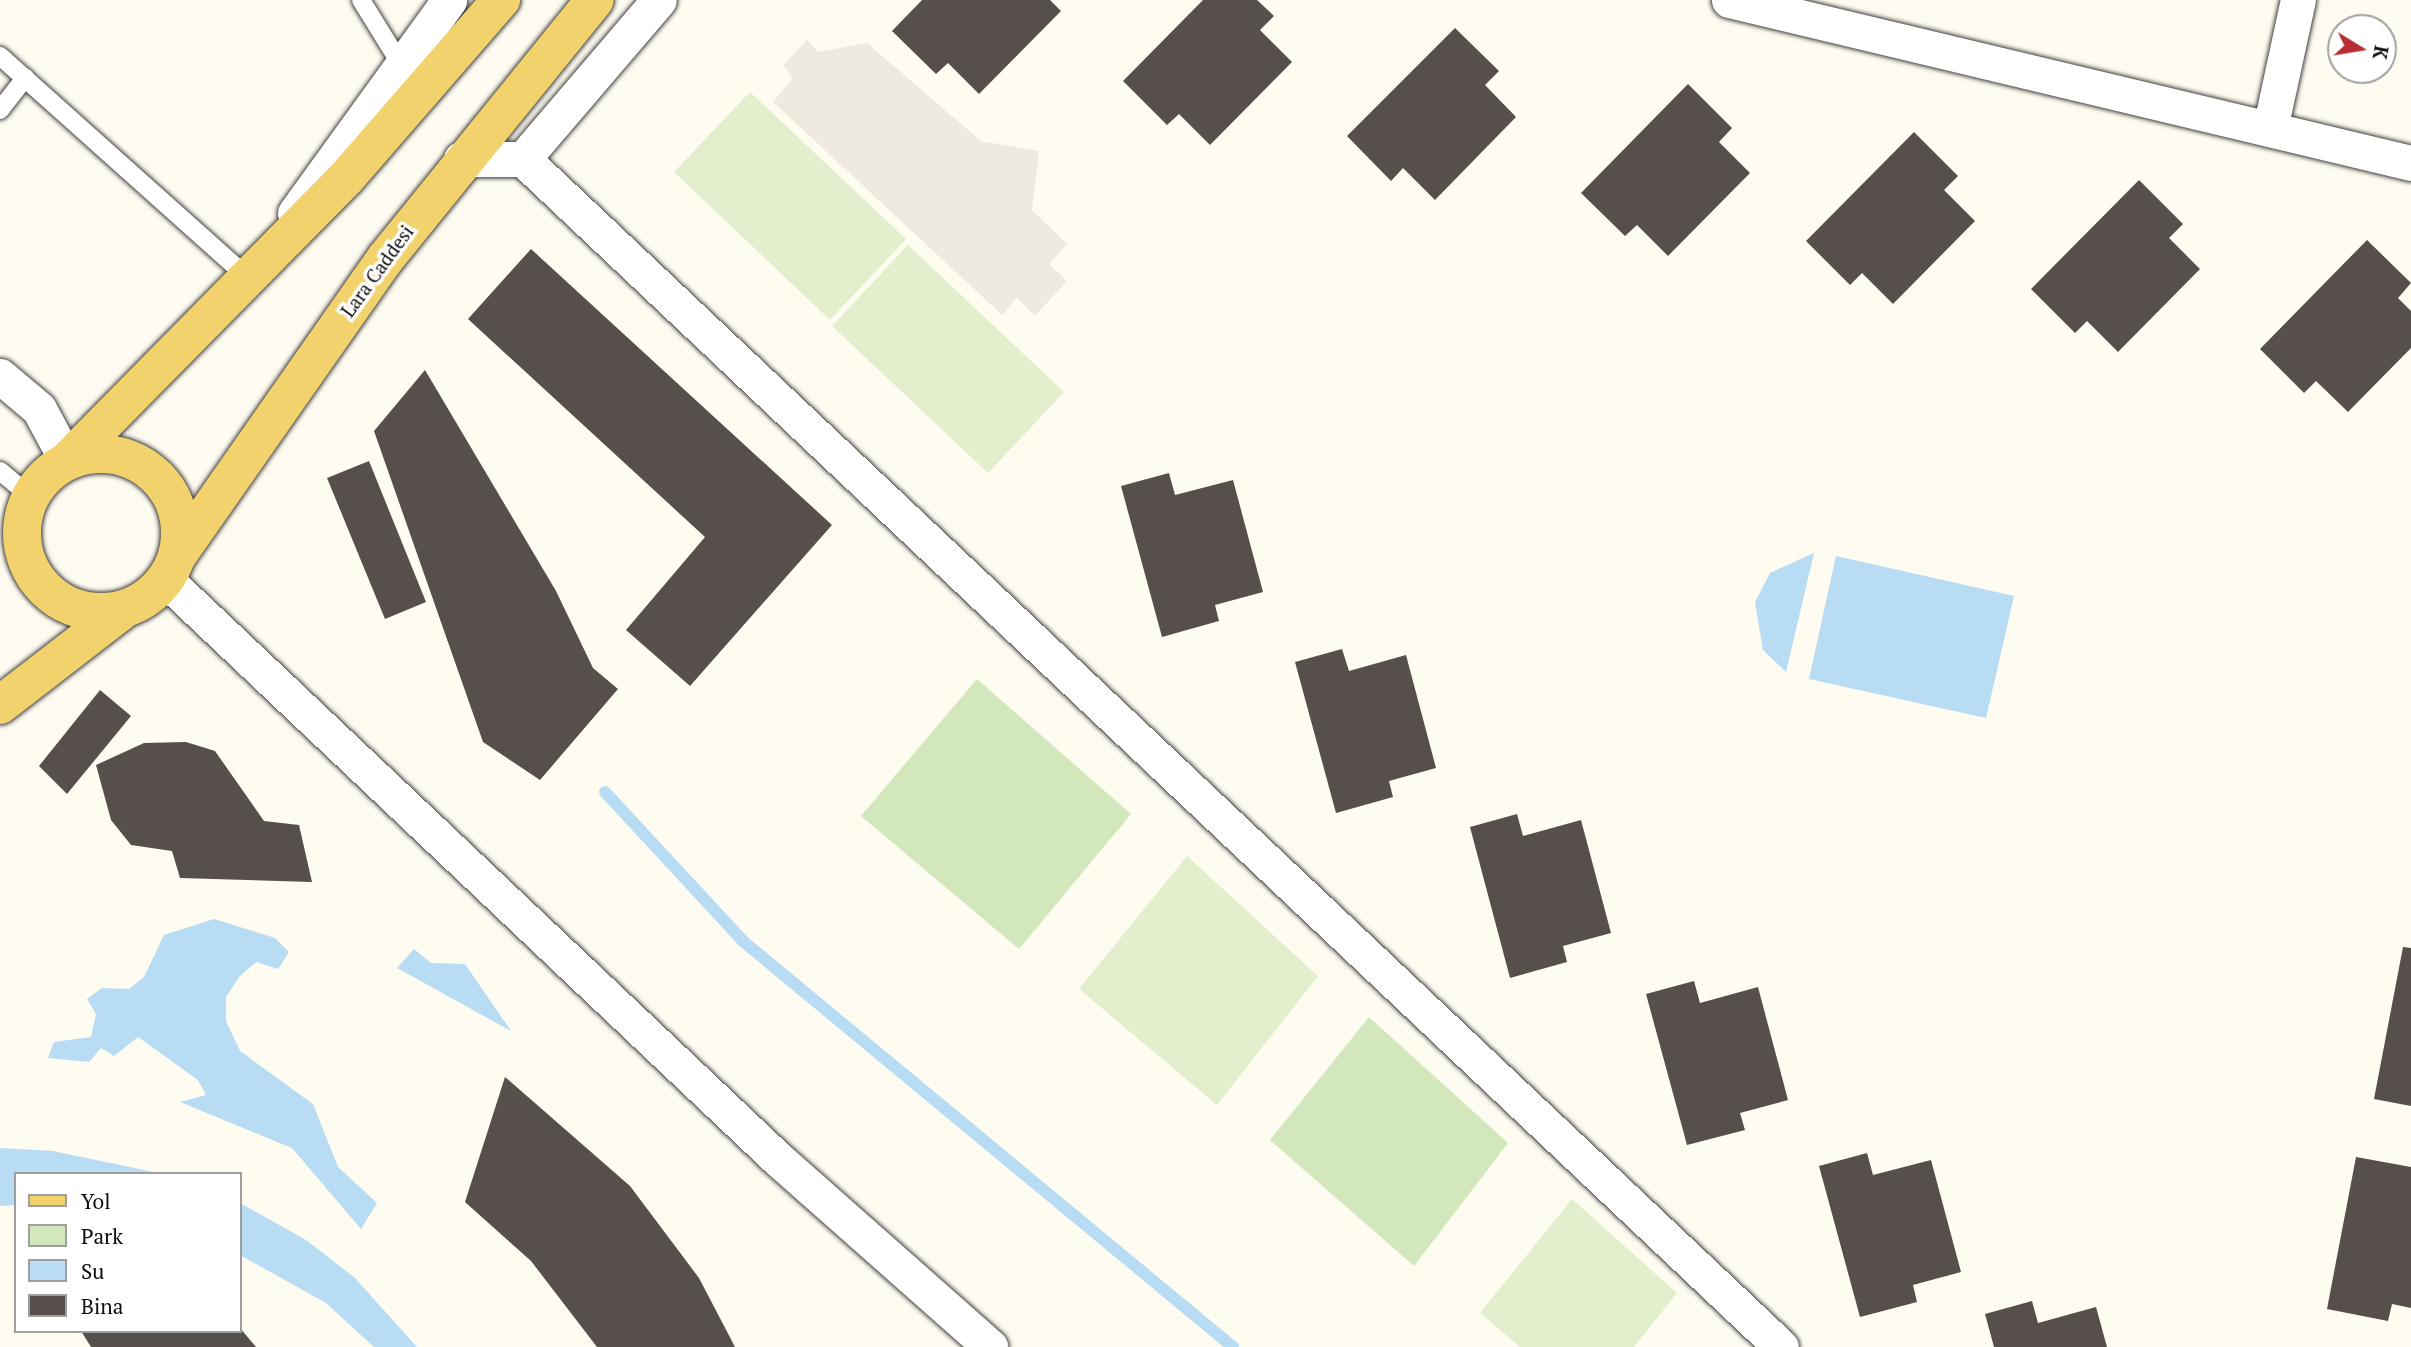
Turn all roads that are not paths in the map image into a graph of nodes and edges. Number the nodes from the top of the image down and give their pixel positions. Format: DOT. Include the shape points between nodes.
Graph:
graph roads {
  1 [pos="360,0"];
  2 [pos="449,0"];
  3 [pos="501,0"];
  4 [pos="595,0"];
  5 [pos="659,0"];
  6 [pos="1729,0"];
  7 [pos="2298,0"];
  8 [pos="0,56"];
  9 [pos="402,65"];
  10 [pos="25,78"];
  11 [pos="0,110"];
  12 [pos="2270,129"];
  13 [pos="461,159"];
  14 [pos="523,159"];
  15 [pos="2411,163"];
  16 [pos="248,278"];
  17 [pos="0,376"];
  18 [pos="67,461"];
  19 [pos="0,471"];
  20 [pos="31,497"];
  21 [pos="0,534"];
  22 [pos="171,568"];
  23 [pos="123,610"];
  24 [pos="0,705"];
  25 [pos="990,1347"];
  26 [pos="1781,1347"];
  1 -- 9 [label="lane"];
  2 -- 9 [label="street"];
  3 -- 16 [label="main road" via="347,177"];
  4 -- 13 [label="main road, Lara Caddesi"];
  5 -- 14 [label="street"];
  6 -- 12 [label="street"];
  7 -- 12 [label="street"];
  8 -- 10 [label="lane"];
  9 -- 16 [label="street"];
  10 -- 11 [label="lane"];
  10 -- 16 [label="lane"];
  12 -- 15 [label="street"];
  13 -- 14 [label="street"];
  13 -- 22 [label="main road, Lara Caddesi"];
  14 -- 26 [label="street"];
  16 -- 18 [label="main road"];
  17 -- 18 [label="street" via="39,409"];
  18 -- 20 [label="main road"];
  18 -- 22 [label="main road" via="118,455 143,466 175,505"];
  19 -- 20 [label="lane"];
  20 -- 21 [label="main road"];
  20 -- 23 [label="main road" via="23,548 32,573 72,607"];
  22 -- 23 [label="main road"];
  22 -- 25 [label="street" via="779,1160"];
  23 -- 24 [label="main road"];
}
